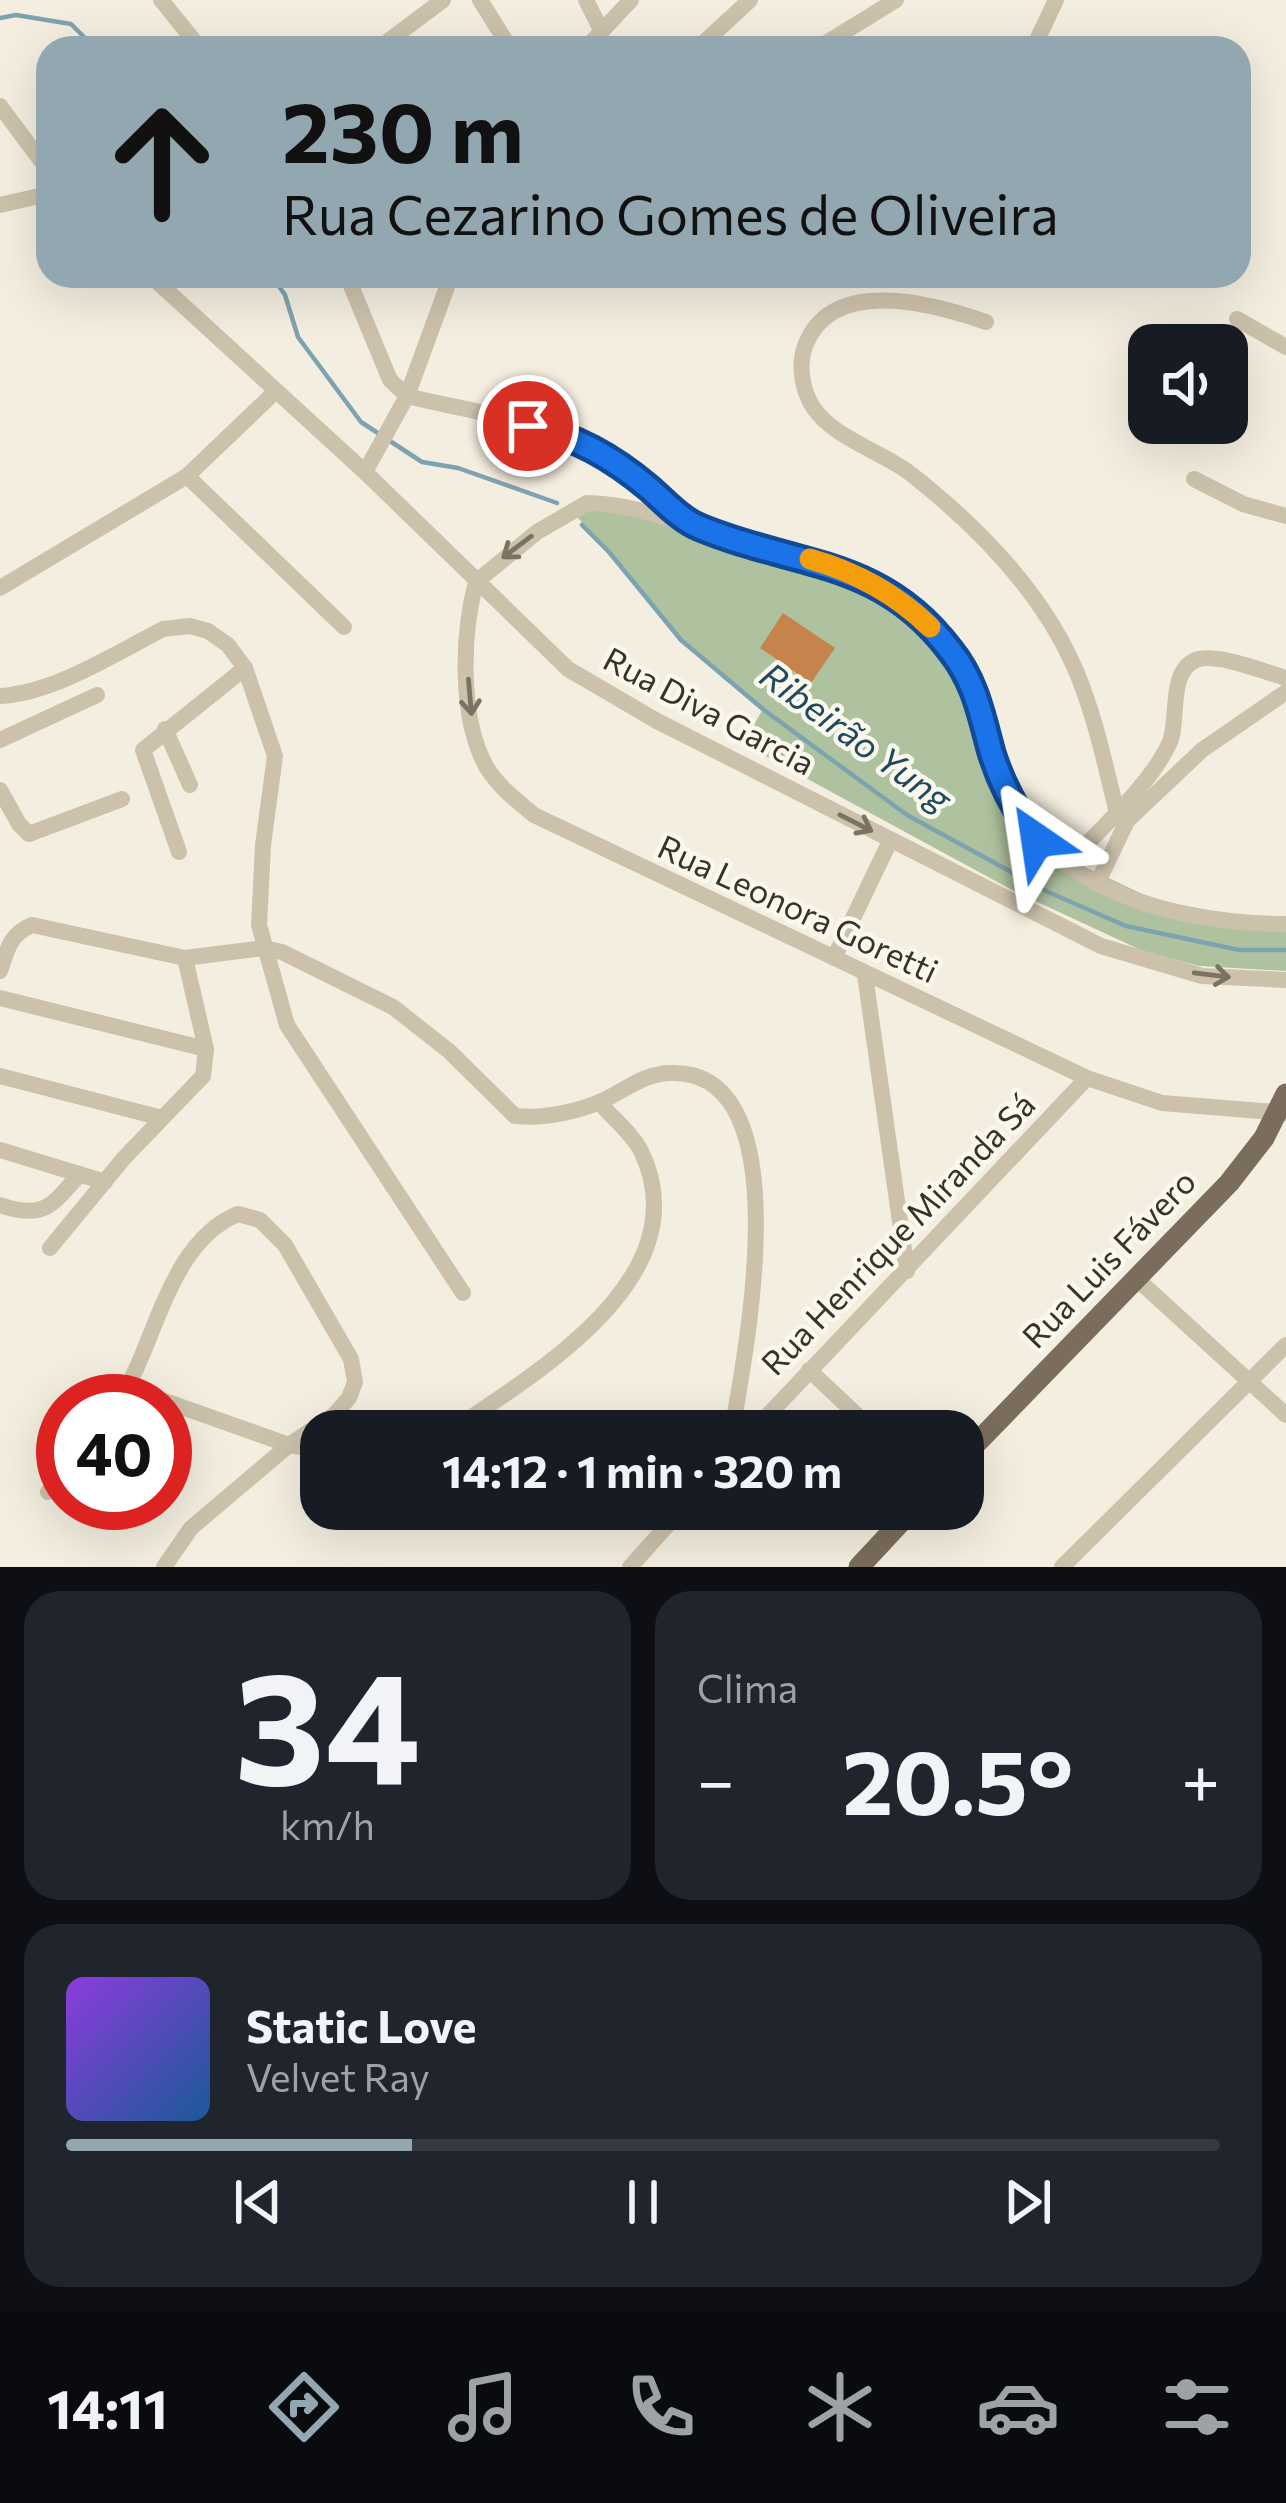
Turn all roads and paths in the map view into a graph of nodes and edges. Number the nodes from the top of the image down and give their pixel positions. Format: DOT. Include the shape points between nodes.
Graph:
graph roads {
  1 [pos="161,0"];
  2 [pos="442,0"];
  3 [pos="480,0"];
  4 [pos="586,0"];
  5 [pos="632,0"];
  6 [pos="750,0"];
  7 [pos="896,0"];
  8 [pos="1056,0"];
  9 [pos="601,30"];
  10 [pos="190,36"];
  11 [pos="395,36"];
  12 [pos="502,36"];
  13 [pos="596,36"];
  14 [pos="711,36"];
  15 [pos="838,36"];
  16 [pos="1039,36"];
  17 [pos="0,106"];
  18 [pos="36,154"];
  19 [pos="36,197"];
  20 [pos="0,205"];
  21 [pos="164,288"];
  22 [pos="352,288"];
  23 [pos="446,288"];
  24 [pos="1237,319"];
  25 [pos="986,322"];
  26 [pos="1286,347"];
  27 [pos="276,391"];
  28 [pos="406,396"];
  29 [pos="365,472"];
  30 [pos="187,476"];
  31 [pos="1194,479"];
  32 [pos="1286,516"];
  33 [pos="695,526"];
  34 [pos="476,582"];
  35 [pos="0,589"];
  36 [pos="344,627"];
  37 [pos="245,668"];
  38 [pos="1256,670"];
  39 [pos="1286,678"];
  40 [pos="1286,692"];
  41 [pos="97,694"];
  42 [pos="0,696"];
  43 [pos="1265,704"];
  44 [pos="165,729"];
  45 [pos="1176,729"];
  46 [pos="0,740"];
  47 [pos="1202,750"];
  48 [pos="190,785"];
  49 [pos="0,790"];
  50 [pos="122,799"];
  51 [pos="1122,815"];
  52 [pos="890,841"];
  53 [pos="178,852"];
  54 [pos="1067,865"];
  55 [pos="1097,884"];
  56 [pos="1286,924"];
  57 [pos="265,948"];
  58 [pos="185,958"];
  59 [pos="834,958"];
  60 [pos="0,971"];
  61 [pos="865,975"];
  62 [pos="1286,980"];
  63 [pos="0,998"];
  64 [pos="206,1049"];
  65 [pos="0,1076"];
  66 [pos="1087,1078"];
  67 [pos="599,1102"];
  68 [pos="1284,1106"];
  69 [pos="162,1118"];
  70 [pos="0,1150"];
  71 [pos="80,1174"];
  72 [pos="105,1182"];
  73 [pos="0,1205"];
  74 [pos="50,1248"];
  75 [pos="908,1271"];
  76 [pos="1136,1278"];
  77 [pos="463,1293"];
  78 [pos="1286,1345"];
  79 [pos="808,1370"];
  80 [pos="133,1374"];
  81 [pos="1250,1382"];
  82 [pos="480,1410"];
  83 [pos="736,1410"];
  84 [pos="772,1410"];
  85 [pos="851,1410"];
  86 [pos="192,1411"];
  87 [pos="1286,1415"];
  88 [pos="984,1435"];
  89 [pos="290,1445"];
  90 [pos="300,1447"];
  91 [pos="663,1530"];
  92 [pos="893,1530"];
  93 [pos="164,1567"];
  94 [pos="630,1567"];
  95 [pos="859,1567"];
  96 [pos="1061,1567"];
  1 -- 10 [label="street"];
  2 -- 11 [label="street"];
  3 -- 12 [label="street"];
  4 -- 9 [label="street"];
  5 -- 9 [label="street"];
  6 -- 14 [label="street"];
  7 -- 15 [label="street"];
  8 -- 16 [label="street"];
  9 -- 13 [label="street"];
  17 -- 18 [label="street"];
  19 -- 20 [label="street"];
  21 -- 27 [label="street, Rua Diva Garcia"];
  22 -- 28 [label="street" via="390,380"];
  23 -- 28 [label="street"];
  24 -- 26 [label="street"];
  25 -- 51 [label="street" via="902,301 838,310 816,326 803,350 802,381 814,410 909,472 1015,573 1081,682"];
  27 -- 29 [label="street, Rua Diva Garcia"];
  27 -- 30 [label="street"];
  28 -- 29 [label="street"];
  28 -- 33 [label="street" via="587,445"];
  29 -- 34 [label="street, Rua Diva Garcia"];
  30 -- 35 [label="street"];
  30 -- 36 [label="street"];
  31 -- 32 [label="street"];
  33 -- 34 [label="street, one-way" via="587,503"];
  33 -- 54 [label="street" via="861,577 919,616 972,685 1015,810"];
  34 -- 52 [label="street, Rua Diva Garcia, one-way" via="568,669"];
  34 -- 59 [label="street, Rua Leonora Goretti, one-way" via="466,629 472,726 490,773 509,795 591,845"];
  37 -- 42 [label="street" via="208,631 178,626 17,696"];
  37 -- 44 [label="street"];
  37 -- 57 [label="street" via="275,756 259,894"];
  38 -- 39 [label="street"];
  38 -- 43 [label="street"];
  38 -- 45 [label="street" via="1194,661 1179,679"];
  40 -- 43 [label="street"];
  41 -- 46 [label="street"];
  43 -- 47 [label="street"];
  44 -- 48 [label="street"];
  44 -- 53 [label="street" via="143,755"];
  45 -- 47 [label="street"];
  45 -- 51 [label="street"];
  47 -- 51 [label="street"];
  49 -- 50 [label="street" via="29,834"];
  51 -- 54 [label="street"];
  51 -- 55 [label="street"];
  52 -- 59 [label="street"];
  52 -- 62 [label="street, Rua Diva Garcia, one-way" via="1136,959 1202,976"];
  54 -- 55 [label="street"];
  55 -- 56 [label="street" via="1204,918"];
  57 -- 58 [label="street"];
  57 -- 67 [label="street" via="393,1007 515,1116"];
  57 -- 77 [label="street" via="296,1043"];
  58 -- 60 [label="street" via="32,925 12,940"];
  58 -- 64 [label="street"];
  59 -- 61 [label="street, Rua Leonora Goretti"];
  61 -- 66 [label="street, Rua Leonora Goretti"];
  61 -- 75 [label="street"];
  63 -- 64 [label="street"];
  64 -- 69 [label="street" via="198,1084"];
  65 -- 69 [label="street"];
  66 -- 68 [label="street, Rua Leonora Goretti" via="1162,1103"];
  66 -- 75 [label="street, Rua Henrique Miranda Sá"];
  67 -- 82 [label="street" via="640,1148 649,1172 652,1214 639,1264 599,1322"];
  67 -- 83 [label="street" via="646,1077 689,1073 723,1093 735,1114 754,1178 758,1235"];
  68 -- 76 [label="main road, Rua Luis Fávero" via="1229,1183"];
  69 -- 72 [label="street"];
  70 -- 71 [label="street"];
  71 -- 72 [label="street"];
  71 -- 73 [label="street" via="33,1214"];
  72 -- 74 [label="street"];
  75 -- 79 [label="street, Rua Henrique Miranda Sá"];
  76 -- 81 [label="street"];
  76 -- 88 [label="main road, Rua Luis Fávero"];
  78 -- 81 [label="street"];
  79 -- 84 [label="street, Rua Henrique Miranda Sá"];
  79 -- 85 [label="street"];
  80 -- 89 [label="street" via="196,1242 221,1221 260,1220 285,1245 352,1359 349,1398"];
  81 -- 87 [label="street"];
  81 -- 96 [label="street"];
  86 -- 89 [label="street"];
  89 -- 90 [label="street"];
  89 -- 93 [label="street" via="191,1528"];
  91 -- 94 [label="street"];
  92 -- 95 [label="main road"];
}
